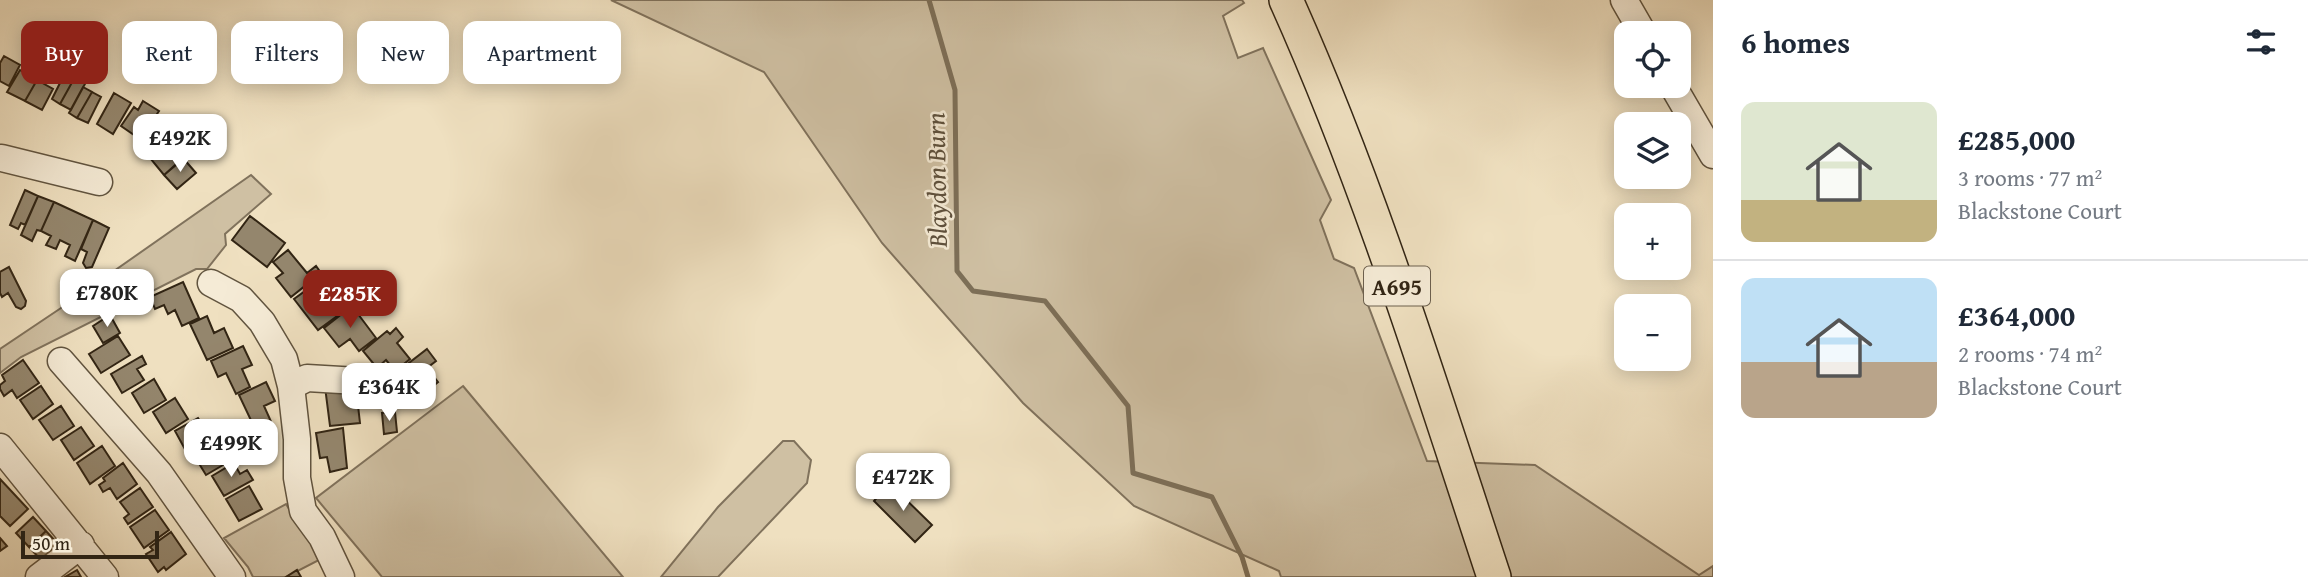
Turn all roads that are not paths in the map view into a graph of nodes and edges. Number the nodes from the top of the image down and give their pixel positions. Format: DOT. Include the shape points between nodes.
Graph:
graph roads {
  1 [pos="1286,0"];
  2 [pos="1624,0"];
  3 [pos="1636,21"];
  4 [pos="1680,98"];
  5 [pos="1713,155"];
  6 [pos="1,159"];
  7 [pos="99,182"];
  8 [pos="211,283"];
  9 [pos="61,361"];
  10 [pos="358,381"];
  11 [pos="292,386"];
  12 [pos="0,447"];
  13 [pos="81,545"];
  14 [pos="220,573"];
  15 [pos="39,577"];
  16 [pos="105,577"];
  17 [pos="341,577"];
  18 [pos="1494,577"];
  1 -- 18 [label="main road, A695" via="1356,167"];
  2 -- 3 [label="street"];
  4 -- 5 [label="street"];
  6 -- 7 [label="street"];
  8 -- 11 [label="street" via="241,299 262,322 284,359"];
  9 -- 14 [label="street" via="159,472"];
  10 -- 11 [label="street" via="307,378"];
  11 -- 17 [label="street" via="303,511"];
  12 -- 13 [label="street"];
  13 -- 15 [label="street"];
  13 -- 16 [label="street"];
}
